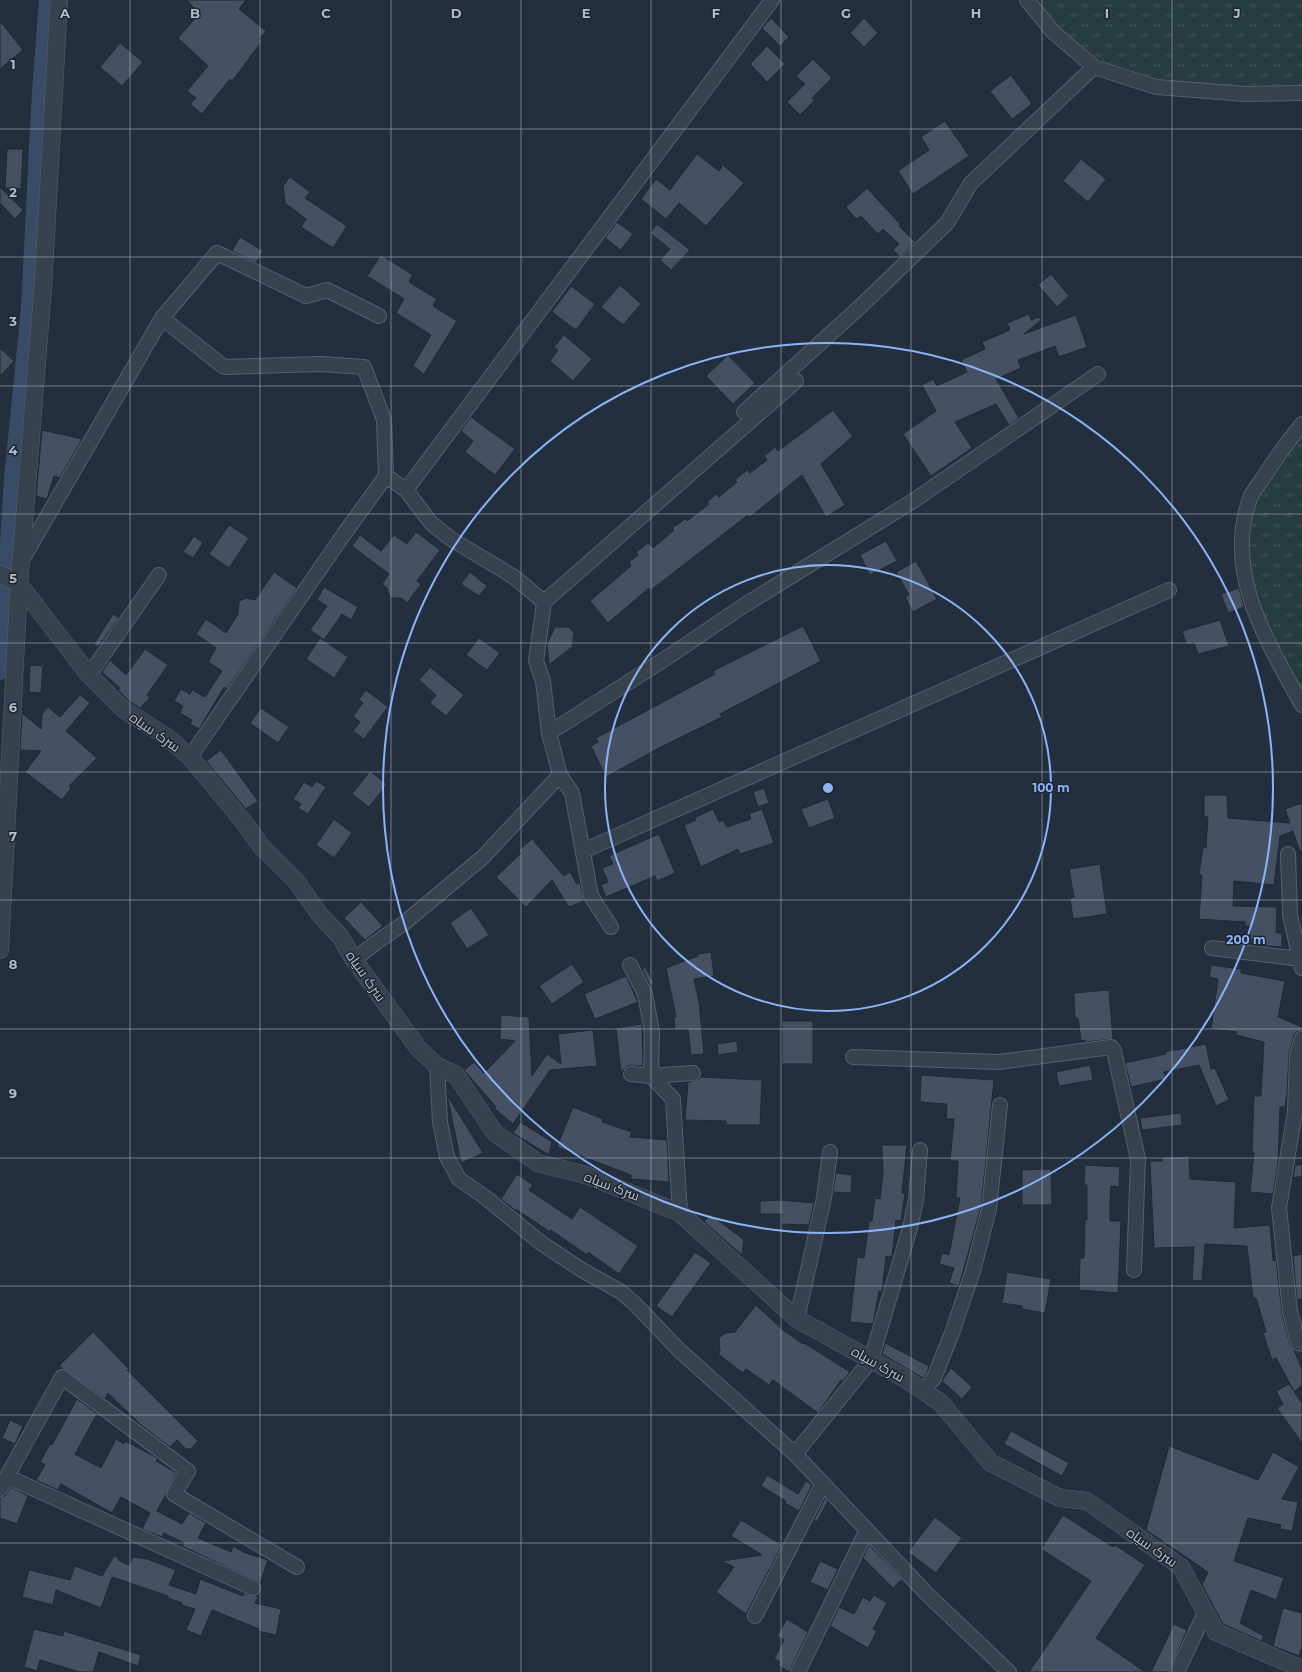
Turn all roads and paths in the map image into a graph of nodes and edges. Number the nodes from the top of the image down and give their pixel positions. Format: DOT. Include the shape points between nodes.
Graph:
graph roads {
  1 [pos="59,0"];
  2 [pos="772,0"];
  3 [pos="1027,0"];
  4 [pos="1094,67"];
  5 [pos="1302,93"];
  6 [pos="379,316"];
  7 [pos="162,318"];
  8 [pos="1098,374"];
  9 [pos="796,381"];
  10 [pos="744,412"];
  11 [pos="1302,424"];
  12 [pos="386,476"];
  13 [pos="406,490"];
  14 [pos="20,562"];
  15 [pos="159,575"];
  16 [pos="10,580"];
  17 [pos="1169,590"];
  18 [pos="544,602"];
  19 [pos="89,675"];
  20 [pos="1302,705"];
  21 [pos="549,733"];
  22 [pos="190,757"];
  23 [pos="560,775"];
  24 [pos="583,851"];
  25 [pos="1288,854"];
  26 [pos="611,927"];
  27 [pos="1212,948"];
  28 [pos="0,950"];
  29 [pos="354,960"];
  30 [pos="1301,964"];
  31 [pos="630,965"];
  32 [pos="1302,1038"];
  33 [pos="853,1057"];
  34 [pos="437,1066"];
  35 [pos="693,1073"];
  36 [pos="631,1074"];
  37 [pos="651,1076"];
  38 [pos="1000,1105"];
  39 [pos="920,1150"];
  40 [pos="830,1152"];
  41 [pos="680,1213"];
  42 [pos="1134,1270"];
  43 [pos="797,1320"];
  44 [pos="1302,1344"];
  45 [pos="871,1360"];
  46 [pos="923,1391"];
  47 [pos="795,1454"];
  48 [pos="8,1477"];
  49 [pos="823,1483"];
  50 [pos="0,1489"];
  51 [pos="867,1530"];
  52 [pos="297,1567"];
  53 [pos="253,1588"];
  54 [pos="1205,1613"];
  55 [pos="755,1616"];
  56 [pos="1302,1669"];
  57 [pos="798,1672"];
  58 [pos="1009,1672"];
  59 [pos="1177,1672"];
  1 -- 14 [label="street" via="43,287"];
  2 -- 13 [label="street"];
  3 -- 4 [label="street" via="1053,32"];
  4 -- 5 [label="street" via="1156,86 1246,94"];
  4 -- 10 [label="street" via="971,183 946,223 862,305"];
  6 -- 7 [label="street" via="327,290 306,296 217,253"];
  7 -- 12 [label="street" via="224,367 321,364 364,367 384,420"];
  7 -- 14 [label="street"];
  8 -- 21 [label="street" via="913,501 743,606"];
  9 -- 18 [label="street"];
  11 -- 20 [label="street" via="1251,495 1242,532 1245,580 1261,629"];
  12 -- 13 [label="street"];
  12 -- 22 [label="street"];
  13 -- 18 [label="street" via="436,527 514,577"];
  14 -- 16 [label="street"];
  15 -- 19 [label="street"];
  16 -- 19 [label="street, سرک سیاه"];
  16 -- 28 [label="street"];
  17 -- 24 [label="street"];
  18 -- 21 [label="street" via="536,661 543,681"];
  19 -- 22 [label="street, سرک سیاه" via="123,709 167,737"];
  21 -- 23 [label="street"];
  22 -- 29 [label="street, سرک سیاه" via="261,846 296,881 320,915 340,936"];
  23 -- 24 [label="street" via="572,793"];
  23 -- 29 [label="street" via="482,858 403,924"];
  24 -- 26 [label="street" via="591,896"];
  25 -- 30 [label="street" via="1290,915"];
  27 -- 30 [label="street"];
  29 -- 34 [label="street, سرک سیاه" via="418,1048"];
  31 -- 37 [label="street" via="645,994 652,1032"];
  32 -- 44 [label="street" via="1297,1056 1295,1112 1278,1208 1290,1311 1298,1343"];
  33 -- 42 [label="street" via="999,1062 1111,1047 1138,1159"];
  34 -- 41 [label="street, سرک سیاه" via="456,1074 495,1133 538,1163 586,1175"];
  34 -- 47 [label="street" via="440,1122 447,1157 459,1179 541,1243 621,1292 679,1350"];
  35 -- 37 [label="street"];
  36 -- 37 [label="street"];
  37 -- 41 [label="street" via="673,1099"];
  38 -- 46 [label="street" via="989,1209 973,1271 934,1378"];
  39 -- 45 [label="street" via="916,1200 910,1228"];
  40 -- 43 [label="street" via="824,1198"];
  41 -- 43 [label="street, سرک سیاه"];
  43 -- 45 [label="street, سرک سیاه"];
  45 -- 46 [label="street, سرک سیاه"];
  45 -- 47 [label="street"];
  46 -- 54 [label="street, سرک سیاه" via="941,1403 991,1463 1060,1498 1087,1501 1181,1567"];
  47 -- 49 [label="street"];
  48 -- 50 [label="street"];
  48 -- 52 [label="street" via="62,1377 188,1472 174,1494"];
  48 -- 53 [label="street"];
  49 -- 51 [label="street"];
  49 -- 55 [label="street"];
  51 -- 57 [label="street"];
  51 -- 58 [label="street" via="928,1595"];
  54 -- 56 [label="street, سرک سیاه" via="1216,1632"];
  54 -- 59 [label="street"];
}
